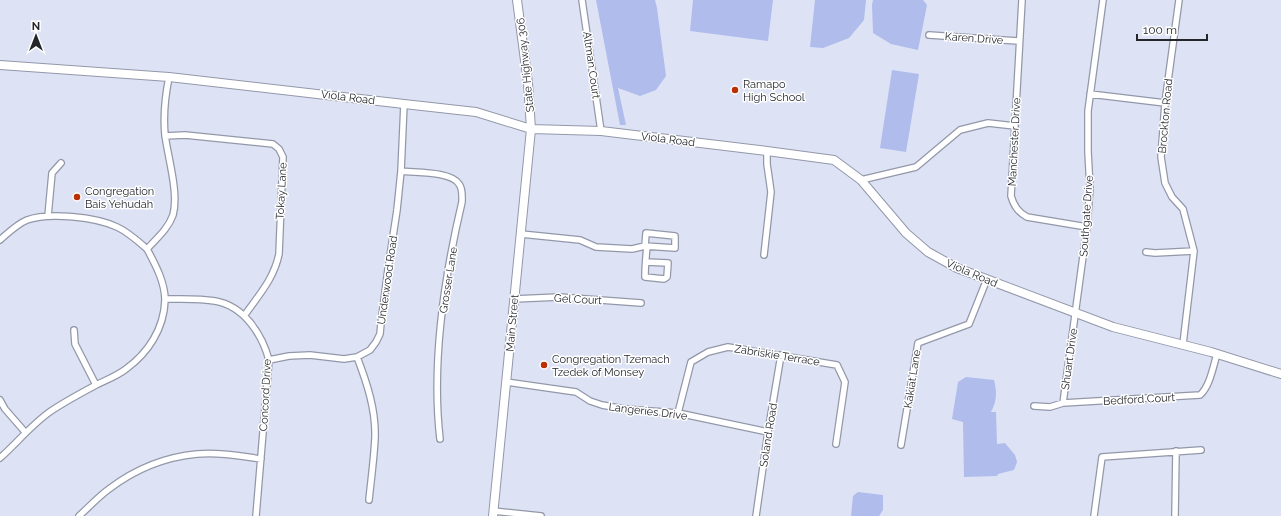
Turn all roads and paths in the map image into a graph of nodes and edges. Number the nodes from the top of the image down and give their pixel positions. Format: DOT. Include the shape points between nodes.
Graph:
graph roads {
  1 [pos="517,0"];
  2 [pos="582,0"];
  3 [pos="1022,0"];
  4 [pos="1102,0"];
  5 [pos="1179,0"];
  6 [pos="929,35"];
  7 [pos="1019,41"];
  8 [pos="0,64"];
  9 [pos="169,77"];
  10 [pos="1090,94"];
  11 [pos="1165,103"];
  12 [pos="404,104"];
  13 [pos="1015,126"];
  14 [pos="531,130"];
  15 [pos="601,131"];
  16 [pos="165,136"];
  17 [pos="767,150"];
  18 [pos="61,163"];
  19 [pos="401,171"];
  20 [pos="862,180"];
  21 [pos="48,216"];
  22 [pos="1087,227"];
  23 [pos="521,234"];
  24 [pos="0,240"];
  25 [pos="646,246"];
  26 [pos="147,249"];
  27 [pos="1194,251"];
  28 [pos="1146,252"];
  29 [pos="764,255"];
  30 [pos="646,262"];
  31 [pos="987,280"];
  32 [pos="165,299"];
  33 [pos="514,299"];
  34 [pos="641,303"];
  35 [pos="1076,314"];
  36 [pos="244,316"];
  37 [pos="74,330"];
  38 [pos="1182,344"];
  39 [pos="1217,354"];
  40 [pos="782,355"];
  41 [pos="357,357"];
  42 [pos="269,360"];
  43 [pos="1281,374"];
  44 [pos="506,382"];
  45 [pos="96,385"];
  46 [pos="0,400"];
  47 [pos="1063,403"];
  48 [pos="1034,406"];
  49 [pos="678,413"];
  50 [pos="25,432"];
  51 [pos="768,432"];
  52 [pos="440,439"];
  53 [pos="836,444"];
  54 [pos="901,445"];
  55 [pos="1200,450"];
  56 [pos="1176,451"];
  57 [pos="0,458"];
  58 [pos="261,459"];
  59 [pos="369,500"];
  60 [pos="493,513"];
  61 [pos="79,516"];
  62 [pos="256,516"];
  63 [pos="541,516"];
  64 [pos="756,516"];
  65 [pos="1094,516"];
  66 [pos="1175,516"];
  1 -- 14 [label="street, State Highway 306"];
  2 -- 15 [label="street, Altman Court"];
  3 -- 7 [label="street, Manchester Drive"];
  4 -- 10 [label="street, Southgate Drive"];
  5 -- 11 [label="street, Brockton Road"];
  6 -- 7 [label="street, Karen Drive"];
  7 -- 13 [label="street, Manchester Drive"];
  8 -- 9 [label="street, Viola Road"];
  9 -- 12 [label="street, Viola Road"];
  9 -- 16 [label="street" via="164,102"];
  10 -- 11 [label="street"];
  10 -- 22 [label="street, Southgate Drive" via="1090,188"];
  11 -- 27 [label="street, Brockton Road" via="1161,157 1165,183 1172,197 1183,209"];
  12 -- 14 [label="street, Viola Road" via="476,112"];
  12 -- 19 [label="street, Underwood Road"];
  13 -- 20 [label="street" via="988,123 960,130 916,167"];
  13 -- 22 [label="street, Manchester Drive" via="1011,196 1014,205 1027,217"];
  14 -- 15 [label="street, Viola Road"];
  14 -- 23 [label="street, Main Street"];
  15 -- 17 [label="street, Viola Road"];
  16 -- 26 [label="street" via="175,199 173,214 166,230"];
  16 -- 36 [label="street, Tokay Lane" via="185,135 273,144 283,157 279,254 270,279"];
  17 -- 20 [label="street, Viola Road" via="834,160"];
  17 -- 29 [label="street" via="771,192"];
  18 -- 21 [label="street" via="52,173"];
  19 -- 41 [label="street, Underwood Road" via="380,334 370,350"];
  19 -- 52 [label="street, Grosser Lane" via="453,178 459,183 462,192 448,271 438,357"];
  20 -- 31 [label="street, Viola Road" via="906,232 928,252 957,268"];
  21 -- 24 [label="street" via="27,220"];
  21 -- 26 [label="street" via="86,218 104,222 125,232"];
  22 -- 35 [label="street, Southgate Drive"];
  23 -- 25 [label="street" via="580,240 596,247 632,249"];
  23 -- 33 [label="street, Main Street"];
  25 -- 25 [label="street" via="646,233 675,236 674,248"];
  25 -- 30 [label="street"];
  26 -- 32 [label="street" via="162,280"];
  27 -- 28 [label="street"];
  27 -- 38 [label="street, Brockton Road"];
  30 -- 30 [label="street" via="645,277 667,277 668,264"];
  31 -- 35 [label="street, Viola Road"];
  31 -- 54 [label="street, Kakiat Lane" via="968,324 918,343"];
  32 -- 36 [label="street, Concord Drive" via="216,301 230,306"];
  32 -- 45 [label="street" via="162,319 154,340 143,355 125,370"];
  33 -- 34 [label="street, Gel Court" via="559,297"];
  33 -- 44 [label="street, Main Street"];
  35 -- 38 [label="street, Viola Road" via="1113,328"];
  35 -- 47 [label="street, Shuart Drive"];
  36 -- 42 [label="street, Concord Drive" via="258,333"];
  37 -- 45 [label="street" via="75,344"];
  38 -- 39 [label="street, Viola Road"];
  39 -- 43 [label="street, Viola Road"];
  39 -- 47 [label="street, Bedford Court" via="1207,386 1200,396"];
  40 -- 49 [label="street, Zabriskie Terrace" via="728,347 708,352 691,362"];
  40 -- 51 [label="street, Soland Road"];
  40 -- 53 [label="street, Zabriskie Terrace" via="837,365 845,382"];
  41 -- 42 [label="street" via="310,355"];
  41 -- 59 [label="street" via="368,386 375,437"];
  42 -- 58 [label="street, Concord Drive"];
  44 -- 49 [label="street, Langeries Drive" via="576,392 590,401 624,409"];
  44 -- 60 [label="street, Main Street"];
  45 -- 50 [label="street" via="50,412"];
  46 -- 50 [label="street"];
  47 -- 48 [label="street, Bedford Court" via="1050,407"];
  49 -- 51 [label="street, Langeries Drive"];
  50 -- 57 [label="street"];
  51 -- 64 [label="street, Soland Road"];
  55 -- 56 [label="street"];
  56 -- 65 [label="street" via="1102,457"];
  56 -- 66 [label="street"];
  58 -- 61 [label="street" via="197,454 169,458 138,471 108,489"];
  58 -- 62 [label="street, Concord Drive"];
  60 -- 63 [label="street"];
}
